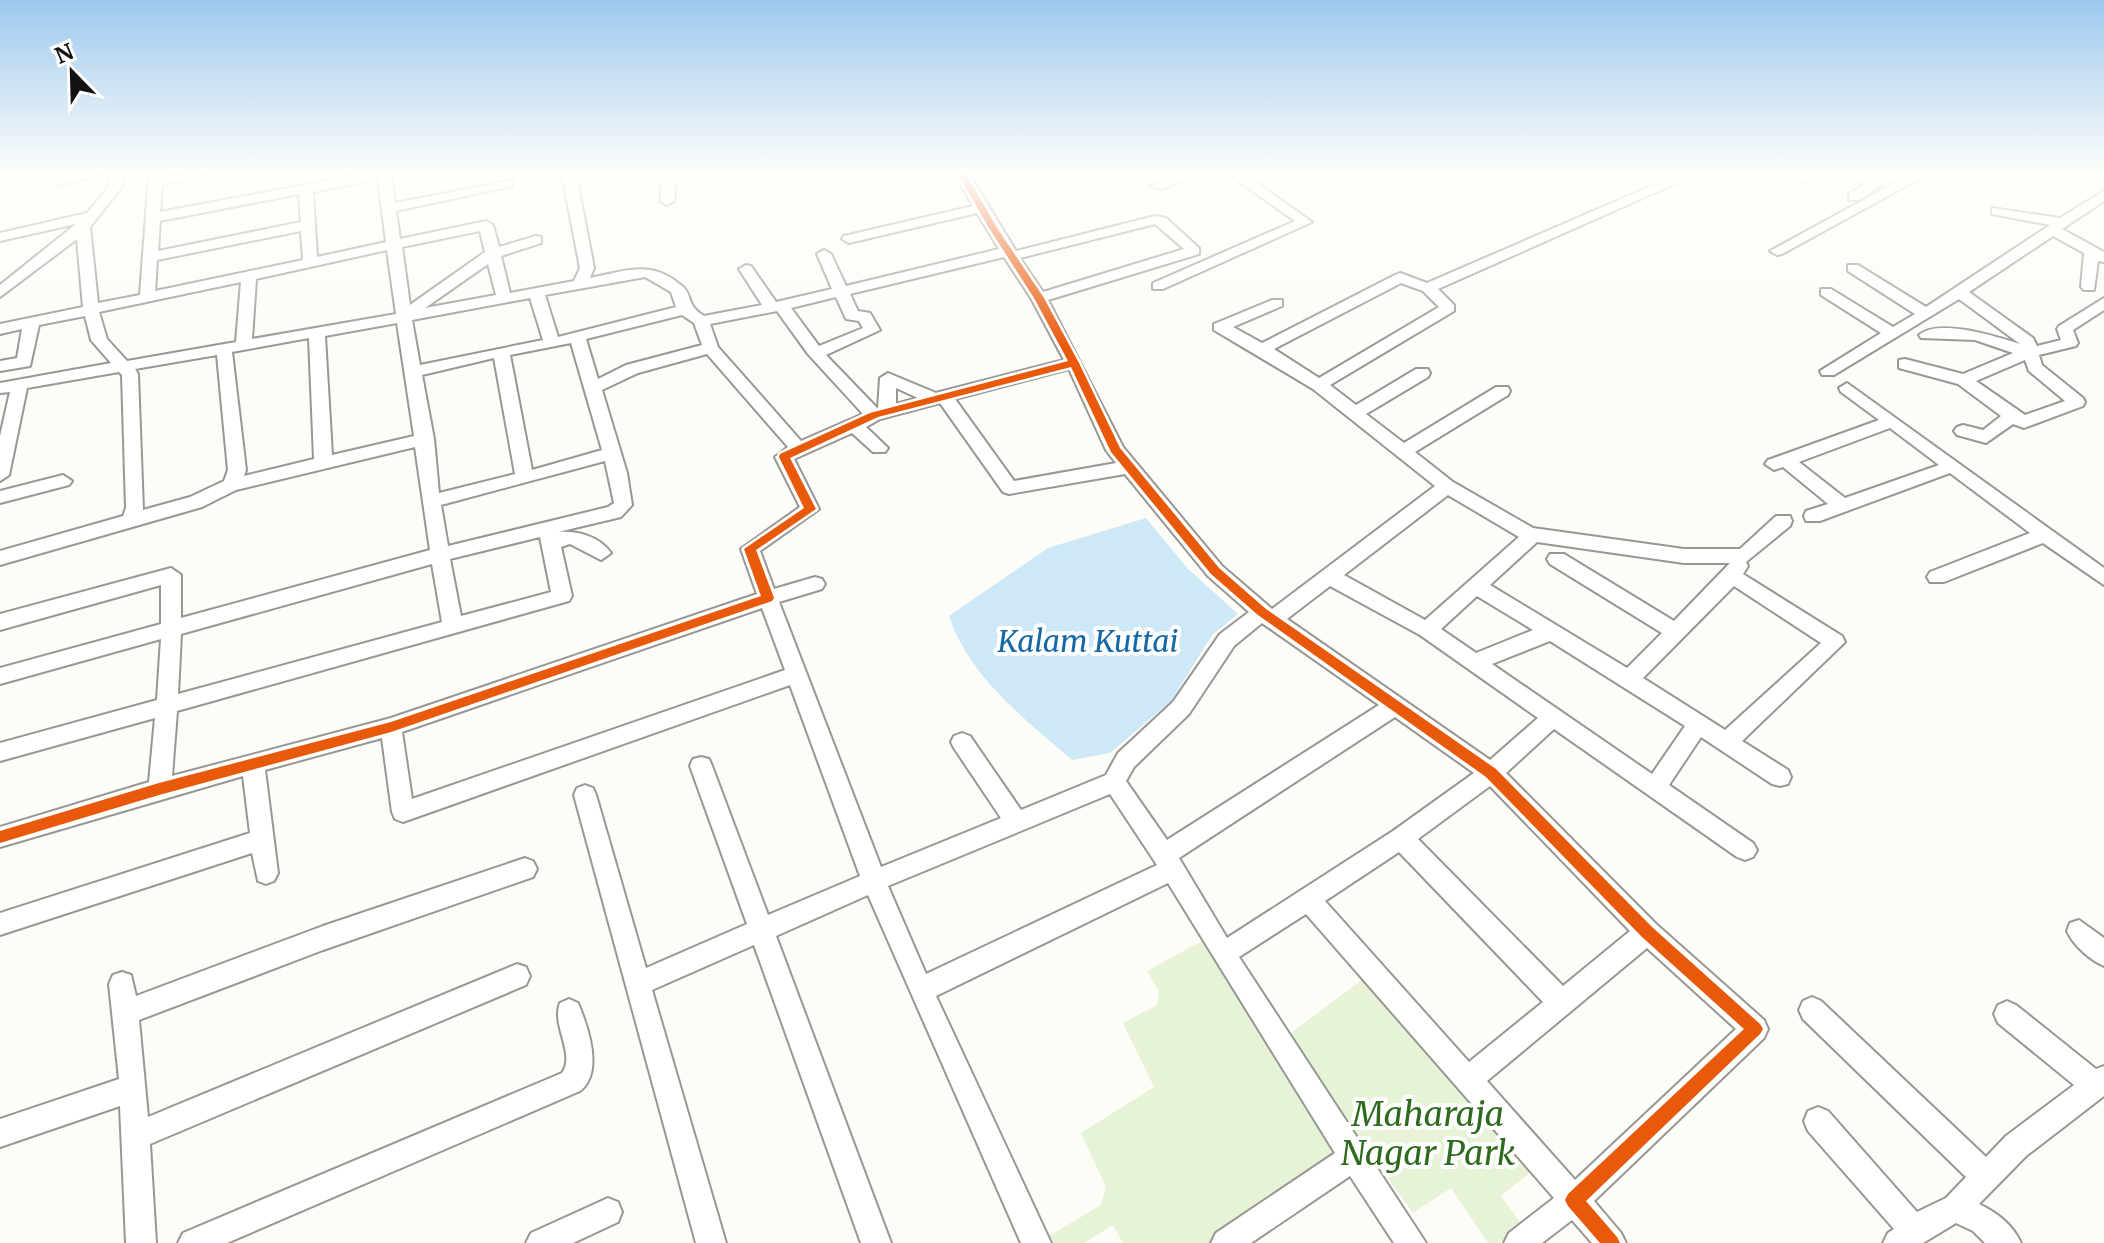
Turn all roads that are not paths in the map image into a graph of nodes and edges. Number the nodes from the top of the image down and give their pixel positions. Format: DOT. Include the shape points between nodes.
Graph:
graph roads {
  1 [pos="26,232"];
  2 [pos="73,232"];
  3 [pos="88,232"];
  4 [pos="152,232"];
  5 [pos="273,232"];
  6 [pos="308,232"];
  7 [pos="392,232"];
  8 [pos="413,232"];
  9 [pos="488,232"];
  10 [pos="580,232"];
  11 [pos="879,232"];
  12 [pos="997,232"];
  13 [pos="1103,232"];
  14 [pos="1173,232"];
  15 [pos="1282,232"];
  16 [pos="1557,232"];
  17 [pos="1813,232"];
  18 [pos="2050,232"];
  19 [pos="2065,232"];
  20 [pos="0,237"];
  21 [pos="849,239"];
  22 [pos="536,240"];
  23 [pos="394,243"];
  24 [pos="1777,251"];
  25 [pos="494,253"];
  26 [pos="1011,253"];
  27 [pos="824,254"];
  28 [pos="2097,255"];
  29 [pos="150,257"];
  30 [pos="310,261"];
  31 [pos="35,266"];
  32 [pos="1853,268"];
  33 [pos="746,269"];
  34 [pos="0,274"];
  35 [pos="249,276"];
  36 [pos="580,284"];
  37 [pos="1158,286"];
  38 [pos="2089,287"];
  39 [pos="1428,288"];
  40 [pos="0,292"];
  41 [pos="840,292"];
  42 [pos="1826,292"];
  43 [pos="1959,292"];
  44 [pos="537,295"];
  45 [pos="147,298"];
  46 [pos="1039,298"];
  47 [pos="504,299"];
  48 [pos="1277,303"];
  49 [pos="2104,303"];
  50 [pos="776,307"];
  51 [pos="91,310"];
  52 [pos="684,310"];
  53 [pos="1926,314"];
  54 [pos="404,317"];
  55 [pos="701,321"];
  56 [pos="31,325"];
  57 [pos="0,329"];
  58 [pos="317,332"];
  59 [pos="1893,334"];
  60 [pos="577,335"];
  61 [pos="1927,335"];
  62 [pos="552,343"];
  63 [pos="244,345"];
  64 [pos="711,348"];
  65 [pos="224,349"];
  66 [pos="1262,349"];
  67 [pos="509,350"];
  68 [pos="816,353"];
  69 [pos="2030,353"];
  70 [pos="1074,363"];
  71 [pos="1905,364"];
  72 [pos="0,366"];
  73 [pos="123,366"];
  74 [pos="1828,371"];
  75 [pos="414,372"];
  76 [pos="1422,373"];
  77 [pos="1964,380"];
  78 [pos="20,384"];
  79 [pos="1319,385"];
  80 [pos="594,387"];
  81 [pos="0,388"];
  82 [pos="1847,388"];
  83 [pos="1502,391"];
  84 [pos="939,398"];
  85 [pos="881,413"];
  86 [pos="1355,413"];
  87 [pos="2012,416"];
  88 [pos="1892,421"];
  89 [pos="856,427"];
  90 [pos="1963,431"];
  91 [pos="425,439"];
  92 [pos="798,448"];
  93 [pos="879,448"];
  94 [pos="1403,451"];
  95 [pos="611,453"];
  96 [pos="323,461"];
  97 [pos="1953,466"];
  98 [pos="1128,467"];
  99 [pos="0,475"];
  100 [pos="525,478"];
  101 [pos="63,481"];
  102 [pos="231,485"];
  103 [pos="1447,486"];
  104 [pos="0,497"];
  105 [pos="432,501"];
  106 [pos="1843,506"];
  107 [pos="1813,516"];
  108 [pos="131,521"];
  109 [pos="1783,521"];
  110 [pos="1528,534"];
  111 [pos="2044,535"];
  112 [pos="549,536"];
  113 [pos="601,553"];
  114 [pos="438,555"];
  115 [pos="1744,556"];
  116 [pos="0,558"];
  117 [pos="1557,559"];
  118 [pos="1329,576"];
  119 [pos="1732,576"];
  120 [pos="1937,577"];
  121 [pos="2104,578"];
  122 [pos="815,584"];
  123 [pos="1476,586"];
  124 [pos="768,598"];
  125 [pos="1267,616"];
  126 [pos="0,622"];
  127 [pos="453,628"];
  128 [pos="173,630"];
  129 [pos="1427,630"];
  130 [pos="1550,632"];
  131 [pos="1676,632"];
  132 [pos="1474,663"];
  133 [pos="798,674"];
  134 [pos="0,676"];
  135 [pos="1629,679"];
  136 [pos="169,706"];
  137 [pos="1395,706"];
  138 [pos="1553,717"];
  139 [pos="1699,723"];
  140 [pos="391,727"];
  141 [pos="1727,741"];
  142 [pos="962,742"];
  143 [pos="0,752"];
  144 [pos="253,764"];
  145 [pos="701,766"];
  146 [pos="1491,773"];
  147 [pos="1780,777"];
  148 [pos="1114,782"];
  149 [pos="1655,788"];
  150 [pos="159,789"];
  151 [pos="585,795"];
  152 [pos="1016,822"];
  153 [pos="0,837"];
  154 [pos="1401,838"];
  155 [pos="262,839"];
  156 [pos="1745,850"];
  157 [pos="1168,863"];
  158 [pos="525,869"];
  159 [pos="266,873"];
  160 [pos="874,881"];
  161 [pos="1309,900"];
  162 [pos="0,924"];
  163 [pos="760,930"];
  164 [pos="2079,931"];
  165 [pos="1647,932"];
  166 [pos="1223,954"];
  167 [pos="2104,954"];
  168 [pos="517,976"];
  169 [pos="122,984"];
  170 [pos="637,984"];
  171 [pos="920,990"];
  172 [pos="1562,1003"];
  173 [pos="1812,1010"];
  174 [pos="569,1012"];
  175 [pos="125,1013"];
  176 [pos="2007,1014"];
  177 [pos="1468,1080"];
  178 [pos="2100,1082"];
  179 [pos="133,1088"];
  180 [pos="1818,1121"];
  181 [pos="0,1133"];
  182 [pos="135,1136"];
  183 [pos="1354,1157"];
  184 [pos="1986,1177"];
  185 [pos="1574,1200"];
  186 [pos="1956,1208"];
  187 [pos="608,1212"];
  188 [pos="1906,1237"];
  189 [pos="141,1243"];
  190 [pos="193,1243"];
  191 [pos="541,1243"];
  192 [pos="711,1243"];
  193 [pos="876,1243"];
  194 [pos="1036,1243"];
  195 [pos="1226,1243"];
  196 [pos="1411,1243"];
  197 [pos="1519,1243"];
  198 [pos="1611,1243"];
  199 [pos="2006,1243"];
  1 -- 20 [label="street"];
  2 -- 31 [label="street"];
  3 -- 51 [label="street"];
  4 -- 29 [label="street"];
  5 -- 29 [label="street"];
  6 -- 30 [label="street"];
  7 -- 23 [label="street"];
  8 -- 23 [label="street"];
  9 -- 25 [label="street"];
  10 -- 36 [label="street" via="587,268"];
  11 -- 21 [label="street"];
  12 -- 26 [label="street"];
  13 -- 26 [label="street"];
  14 -- 46 [label="street" via="1194,251"];
  15 -- 37 [label="street"];
  16 -- 39 [label="street"];
  17 -- 24 [label="street"];
  18 -- 43 [label="street"];
  19 -- 28 [label="street"];
  22 -- 25 [label="street"];
  23 -- 30 [label="street"];
  23 -- 54 [label="street"];
  25 -- 47 [label="street"];
  25 -- 54 [label="street"];
  26 -- 41 [label="street"];
  26 -- 46 [label="street"];
  27 -- 41 [label="street"];
  28 -- 38 [label="street"];
  29 -- 45 [label="street"];
  30 -- 35 [label="street"];
  31 -- 34 [label="street"];
  31 -- 40 [label="street"];
  32 -- 53 [label="street"];
  33 -- 50 [label="street"];
  35 -- 45 [label="street"];
  35 -- 63 [label="street"];
  36 -- 44 [label="street"];
  36 -- 52 [label="street" via="647,272 678,290"];
  39 -- 66 [label="street" via="1400,278"];
  39 -- 79 [label="street" via="1449,308"];
  41 -- 50 [label="street"];
  41 -- 68 [label="street" via="852,316 864,316 872,330"];
  42 -- 59 [label="street"];
  43 -- 53 [label="street"];
  43 -- 69 [label="street" via="2027,341"];
  44 -- 47 [label="street"];
  44 -- 62 [label="street"];
  45 -- 51 [label="street"];
  46 -- 70 [label="street"];
  47 -- 54 [label="street"];
  48 -- 66 [label="street" via="1220,327"];
  49 -- 69 [label="street" via="2065,329 2070,343"];
  50 -- 55 [label="street"];
  50 -- 68 [label="street"];
  51 -- 56 [label="street"];
  51 -- 73 [label="street" via="99,340"];
  52 -- 55 [label="street"];
  52 -- 60 [label="street"];
  53 -- 59 [label="street"];
  54 -- 58 [label="street"];
  54 -- 75 [label="street"];
  55 -- 64 [label="street"];
  56 -- 57 [label="street"];
  56 -- 72 [label="street" via="24,362"];
  58 -- 63 [label="street"];
  58 -- 96 [label="street"];
  59 -- 74 [label="street"];
  60 -- 62 [label="street"];
  60 -- 80 [label="street"];
  61 -- 69 [label="street" via="1976,335"];
  62 -- 67 [label="street"];
  63 -- 65 [label="street"];
  64 -- 80 [label="street" via="632,369"];
  64 -- 92 [label="street"];
  65 -- 73 [label="street"];
  65 -- 102 [label="street" via="237,470"];
  66 -- 79 [label="street"];
  67 -- 75 [label="street"];
  67 -- 100 [label="street" via="505,373"];
  68 -- 85 [label="street"];
  69 -- 77 [label="street"];
  69 -- 87 [label="street" via="2035,367 2077,402 2024,422"];
  70 -- 84 [label="street"];
  70 -- 98 [label="street"];
  71 -- 77 [label="street"];
  73 -- 78 [label="street"];
  73 -- 108 [label="street" via="130,374 135,508"];
  75 -- 91 [label="street"];
  76 -- 86 [label="street"];
  77 -- 87 [label="street"];
  78 -- 81 [label="street"];
  78 -- 99 [label="street"];
  79 -- 86 [label="street"];
  80 -- 95 [label="street"];
  82 -- 88 [label="street"];
  83 -- 94 [label="street"];
  84 -- 85 [label="street"];
  84 -- 85 [label="street" via="888,378"];
  84 -- 98 [label="street" via="1009,488"];
  85 -- 89 [label="street"];
  86 -- 94 [label="street"];
  87 -- 90 [label="street" via="1986,437"];
  88 -- 97 [label="street"];
  88 -- 106 [label="street" via="1779,462"];
  89 -- 92 [label="street"];
  89 -- 93 [label="street"];
  91 -- 96 [label="street"];
  91 -- 105 [label="street"];
  92 -- 124 [label="street" via="784,457 810,509 750,549"];
  94 -- 103 [label="street"];
  95 -- 100 [label="street"];
  95 -- 112 [label="street" via="623,505"];
  96 -- 102 [label="street"];
  97 -- 106 [label="street"];
  97 -- 111 [label="street"];
  98 -- 125 [label="street" via="1215,571"];
  100 -- 105 [label="street"];
  101 -- 104 [label="street"];
  102 -- 108 [label="street" via="196,502"];
  103 -- 110 [label="street"];
  103 -- 118 [label="street"];
  105 -- 114 [label="street"];
  106 -- 107 [label="street"];
  108 -- 116 [label="street"];
  109 -- 115 [label="street"];
  110 -- 115 [label="street" via="1684,556"];
  110 -- 123 [label="street" via="1532,536"];
  111 -- 120 [label="street"];
  111 -- 121 [label="street"];
  112 -- 113 [label="street" via="572,536"];
  112 -- 114 [label="street"];
  112 -- 127 [label="street" via="562,596"];
  114 -- 127 [label="street"];
  114 -- 128 [label="street"];
  115 -- 119 [label="street"];
  117 -- 131 [label="street"];
  118 -- 125 [label="street"];
  118 -- 129 [label="street"];
  119 -- 131 [label="street"];
  119 -- 141 [label="street" via="1835,642"];
  122 -- 124 [label="street"];
  123 -- 129 [label="street"];
  123 -- 130 [label="street"];
  124 -- 133 [label="street"];
  124 -- 140 [label="street"];
  125 -- 137 [label="street"];
  125 -- 148 [label="street" via="1227,640 1181,708 1126,760"];
  126 -- 128 [label="street" via="171,575"];
  127 -- 136 [label="street"];
  128 -- 134 [label="street"];
  128 -- 136 [label="street"];
  129 -- 132 [label="street"];
  130 -- 132 [label="street"];
  130 -- 135 [label="street"];
  131 -- 135 [label="street"];
  132 -- 138 [label="street"];
  133 -- 140 [label="street" via="403,812"];
  133 -- 160 [label="street"];
  135 -- 139 [label="street"];
  136 -- 143 [label="street"];
  136 -- 150 [label="street"];
  137 -- 146 [label="street"];
  137 -- 157 [label="street"];
  138 -- 146 [label="street"];
  138 -- 149 [label="street"];
  139 -- 141 [label="street"];
  139 -- 149 [label="street"];
  140 -- 144 [label="street"];
  141 -- 147 [label="street"];
  142 -- 152 [label="street"];
  144 -- 150 [label="street"];
  144 -- 155 [label="street"];
  145 -- 163 [label="street"];
  146 -- 154 [label="street"];
  146 -- 165 [label="street"];
  148 -- 152 [label="street"];
  148 -- 157 [label="street"];
  149 -- 156 [label="street"];
  150 -- 153 [label="street"];
  151 -- 170 [label="street"];
  152 -- 160 [label="street"];
  154 -- 161 [label="street"];
  154 -- 172 [label="street"];
  155 -- 159 [label="street"];
  155 -- 162 [label="street"];
  157 -- 166 [label="street"];
  157 -- 171 [label="street"];
  158 -- 175 [label="street"];
  160 -- 163 [label="street"];
  160 -- 171 [label="street"];
  161 -- 166 [label="street"];
  161 -- 177 [label="street"];
  163 -- 170 [label="street"];
  163 -- 193 [label="street"];
  164 -- 167 [label="street"];
  165 -- 172 [label="street"];
  165 -- 185 [label="street" via="1755,1029"];
  166 -- 183 [label="street"];
  168 -- 182 [label="street"];
  169 -- 175 [label="street"];
  170 -- 192 [label="street"];
  171 -- 194 [label="street"];
  172 -- 177 [label="street"];
  173 -- 184 [label="street"];
  174 -- 190 [label="street" via="580,1061 571,1082"];
  175 -- 179 [label="street"];
  176 -- 178 [label="street"];
  177 -- 185 [label="street"];
  178 -- 184 [label="street" via="2016,1146"];
  179 -- 181 [label="street"];
  179 -- 182 [label="street"];
  180 -- 188 [label="street"];
  182 -- 189 [label="street"];
  183 -- 195 [label="street"];
  183 -- 196 [label="street"];
  184 -- 186 [label="street"];
  185 -- 197 [label="street"];
  185 -- 198 [label="street"];
  186 -- 188 [label="street"];
  186 -- 199 [label="street" via="1983,1221"];
  187 -- 191 [label="street"];
}
